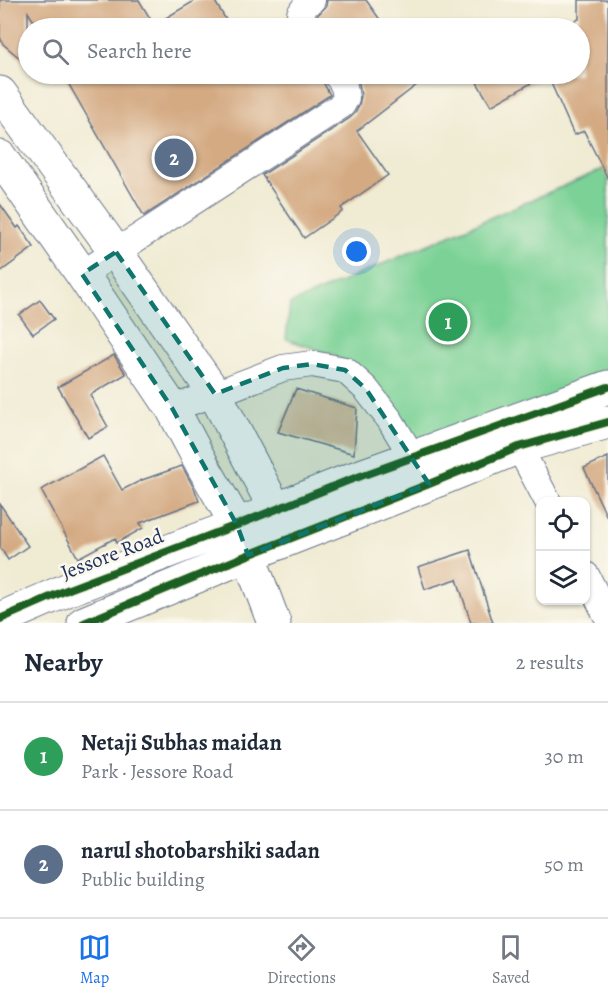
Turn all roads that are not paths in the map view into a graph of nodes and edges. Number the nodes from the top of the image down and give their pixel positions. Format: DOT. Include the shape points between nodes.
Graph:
graph roads {
  1 [pos="312,0"];
  2 [pos="301,18"];
  3 [pos="343,84"];
  4 [pos="0,93"];
  5 [pos="0,157"];
  6 [pos="116,252"];
  7 [pos="82,274"];
  8 [pos="608,387"];
  9 [pos="215,394"];
  10 [pos="172,408"];
  11 [pos="608,422"];
  12 [pos="519,447"];
  13 [pos="421,471"];
  14 [pos="546,497"];
  15 [pos="283,524"];
  16 [pos="243,540"];
  17 [pos="590,584"];
  18 [pos="608,618"];
  19 [pos="0,619"];
  20 [pos="84,623"];
  21 [pos="274,623"];
  1 -- 2 [label="street" via="300,14"];
  3 -- 6 [label="street" via="346,98 342,105"];
  4 -- 6 [label="main road"];
  5 -- 7 [label="main road"];
  6 -- 7 [label="street"];
  6 -- 9 [label="main road"];
  7 -- 10 [label="main road"];
  8 -- 13 [label="main road"];
  9 -- 10 [label="street"];
  9 -- 13 [label="street" via="283,368 312,364 345,370 384,412"];
  9 -- 15 [label="main road"];
  10 -- 16 [label="main road"];
  11 -- 12 [label="main road, Jessore Road"];
  12 -- 13 [label="main road, Jessore Road"];
  12 -- 14 [label="street"];
  13 -- 15 [label="main road, Jessore Road"];
  15 -- 16 [label="main road, Jessore Road"];
  16 -- 19 [label="main road, Jessore Road" via="69,589"];
  16 -- 20 [label="main road, Jessore Road"];
  16 -- 21 [label="main road"];
  17 -- 18 [label="street"];
}
